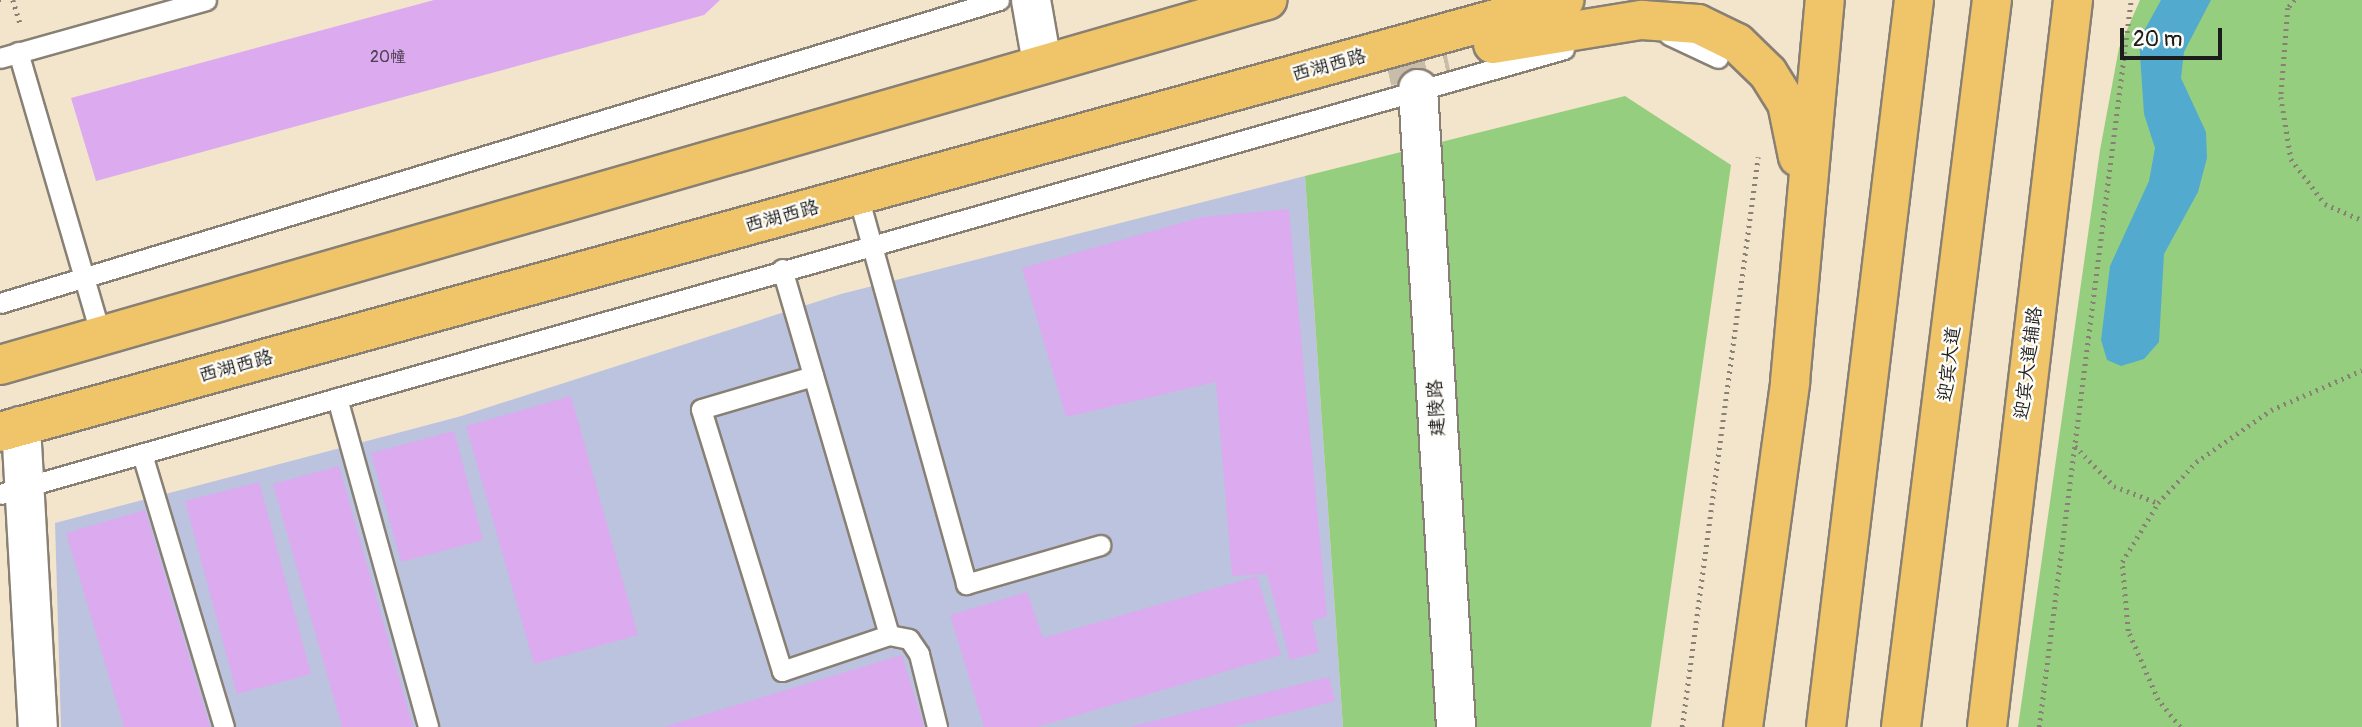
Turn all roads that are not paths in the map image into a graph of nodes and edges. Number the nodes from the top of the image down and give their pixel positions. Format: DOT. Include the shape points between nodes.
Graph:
graph roads {
  1 [pos="206,0"];
  2 [pos="999,0"];
  3 [pos="1031,0"];
  4 [pos="1257,0"];
  5 [pos="1267,0"];
  6 [pos="1564,0"];
  7 [pos="1825,0"];
  8 [pos="1914,0"];
  9 [pos="1992,0"];
  10 [pos="2073,0"];
  11 [pos="2090,0"];
  12 [pos="1218,13"];
  13 [pos="1447,54"];
  14 [pos="9,55"];
  15 [pos="1718,58"];
  16 [pos="1042,63"];
  17 [pos="1387,67"];
  18 [pos="1418,89"];
  19 [pos="2058,131"];
  20 [pos="1078,135"];
  21 [pos="858,196"];
  22 [pos="1806,200"];
  23 [pos="872,243"];
  24 [pos="782,269"];
  25 [pos="85,277"];
  26 [pos="0,303"];
  27 [pos="101,336"];
  28 [pos="0,365"];
  29 [pos="813,376"];
  30 [pos="337,398"];
  31 [pos="10,429"];
  32 [pos="142,454"];
  33 [pos="12,491"];
  34 [pos="1100,545"];
  35 [pos="889,635"];
  36 [pos="38,727"];
  37 [pos="224,727"];
  38 [pos="428,727"];
  39 [pos="937,727"];
  40 [pos="1456,727"];
  41 [pos="1743,727"];
  42 [pos="1826,727"];
  43 [pos="1901,727"];
  44 [pos="1987,727"];
  1 -- 14 [label="lane"];
  2 -- 25 [label="lane"];
  3 -- 16 [label="street"];
  4 -- 12 [label="main road"];
  5 -- 12 [label="main road"];
  6 -- 20 [label="main road, 西湖西路"];
  7 -- 22 [label="main road"];
  8 -- 42 [label="main road" via="1903,121"];
  9 -- 43 [label="main road, 迎宾大道"];
  10 -- 19 [label="main road, 迎宾大道辅路"];
  11 -- 19 [label="main road"];
  12 -- 16 [label="main road"];
  13 -- 22 [label="main road" via="1642,20 1698,24 1737,43 1781,93"];
  14 -- 25 [label="lane"];
  15 -- 18 [label="lane" via="1678,35 1625,33"];
  16 -- 27 [label="main road"];
  17 -- 20 [label="main road"];
  18 -- 23 [label="lane"];
  18 -- 40 [label="street, 建陵路"];
  19 -- 44 [label="main road, 迎宾大道辅路"];
  20 -- 21 [label="main road, 西湖西路"];
  21 -- 23 [label="lane"];
  21 -- 31 [label="main road, 西湖西路"];
  22 -- 41 [label="main road" via="1790,382"];
  23 -- 24 [label="lane"];
  23 -- 34 [label="lane" via="966,584"];
  24 -- 29 [label="lane"];
  24 -- 30 [label="lane"];
  25 -- 26 [label="lane"];
  25 -- 27 [label="lane"];
  27 -- 28 [label="main road"];
  29 -- 35 [label="lane"];
  29 -- 35 [label="lane" via="701,409 782,671"];
  30 -- 32 [label="lane"];
  30 -- 38 [label="lane"];
  31 -- 33 [label="street"];
  32 -- 33 [label="lane"];
  32 -- 37 [label="lane"];
  33 -- 36 [label="street"];
  35 -- 39 [label="lane" via="909,639 919,654"];
}
